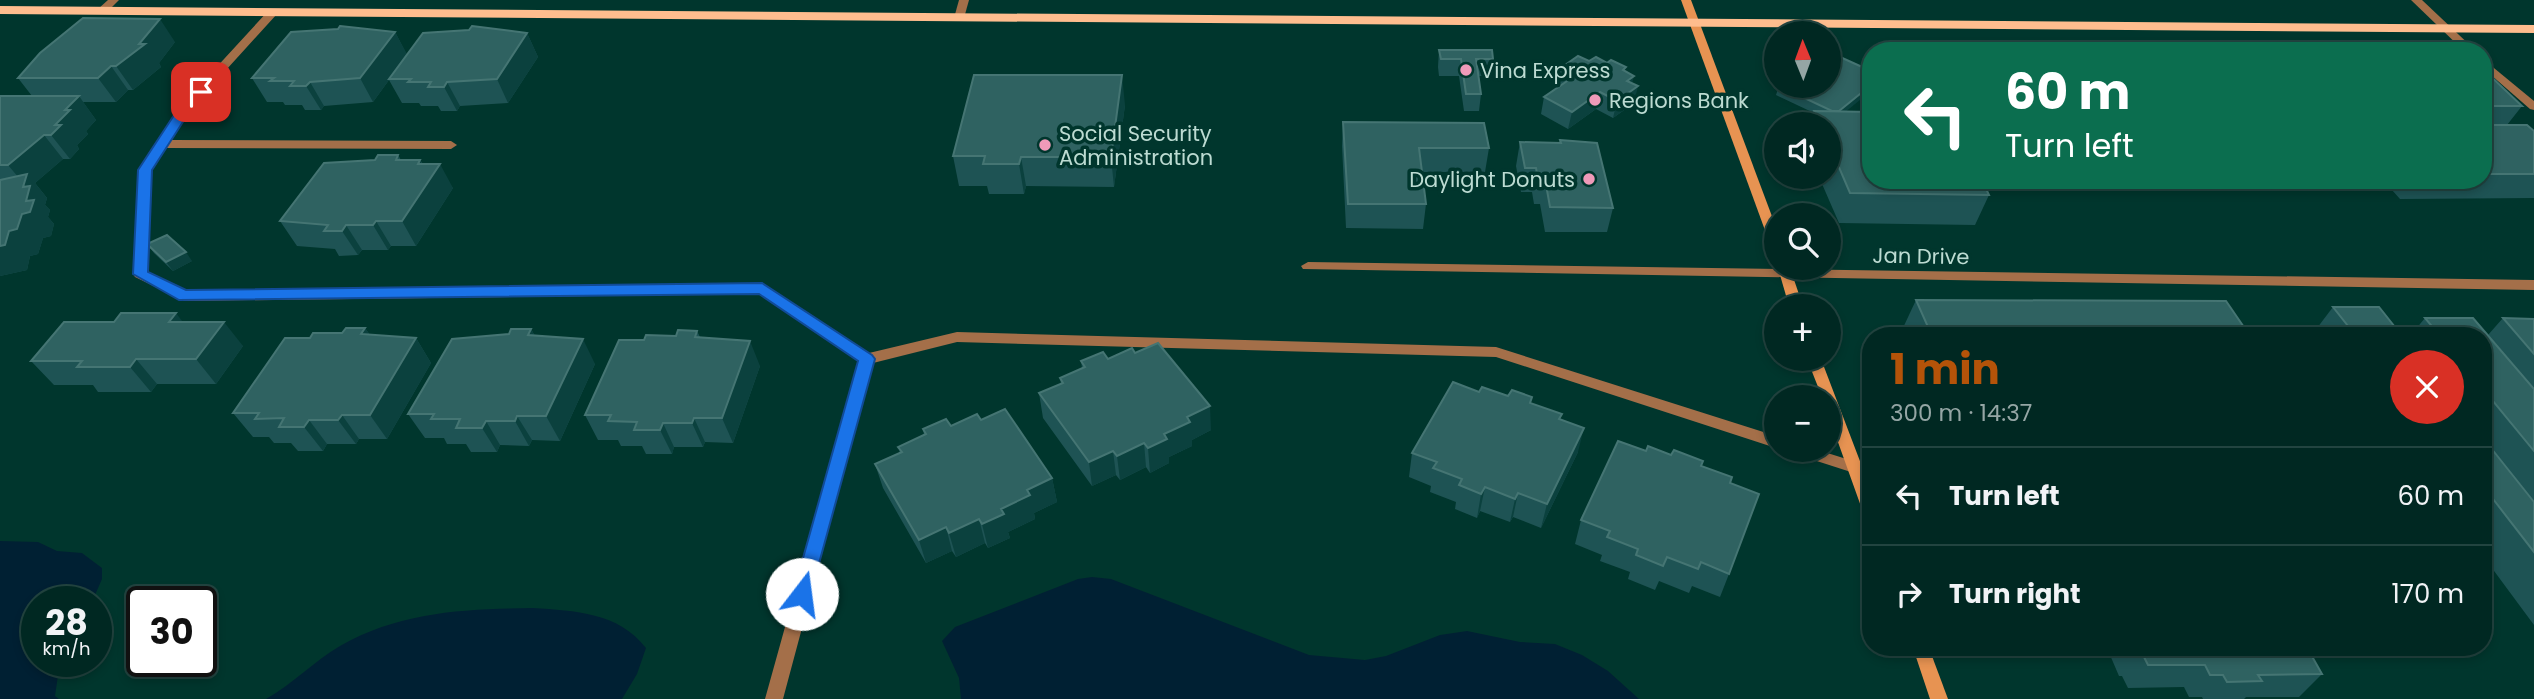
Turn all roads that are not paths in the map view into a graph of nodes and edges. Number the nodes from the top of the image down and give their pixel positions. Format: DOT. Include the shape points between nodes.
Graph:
graph roads {
  1 [pos="114,0"];
  2 [pos="964,0"];
  3 [pos="1686,0"];
  4 [pos="2416,0"];
  5 [pos="0,10"];
  6 [pos="102,11"];
  7 [pos="273,12"];
  8 [pos="959,18"];
  9 [pos="1695,24"];
  10 [pos="2446,28"];
  11 [pos="2534,29"];
  12 [pos="2461,42"];
  13 [pos="2492,70"];
  14 [pos="2534,107"];
  15 [pos="161,144"];
  16 [pos="451,145"];
  17 [pos="1764,206"];
  18 [pos="1308,266"];
  19 [pos="1764,271"];
  20 [pos="1841,272"];
  21 [pos="2534,285"];
  22 [pos="867,359"];
  23 [pos="1841,431"];
  24 [pos="1764,438"];
  25 [pos="1838,462"];
  26 [pos="1854,467"];
  27 [pos="1862,488"];
  28 [pos="1924,656"];
  29 [pos="774,699"];
  30 [pos="1940,699"];
  1 -- 6 [label="street"];
  2 -- 8 [label="street"];
  3 -- 9 [label="main road"];
  4 -- 10 [label="street"];
  5 -- 6 [label="main road"];
  6 -- 7 [label="main road"];
  7 -- 8 [label="main road"];
  7 -- 15 [label="street" via="182,111"];
  8 -- 9 [label="main road"];
  9 -- 10 [label="main road"];
  9 -- 17 [label="main road"];
  10 -- 11 [label="main road"];
  10 -- 12 [label="street"];
  13 -- 14 [label="street"];
  15 -- 16 [label="street"];
  15 -- 22 [label="street" via="145,170 140,274 184,296 762,289"];
  18 -- 19 [label="street, Jan Drive"];
  20 -- 21 [label="street, Jan Drive"];
  22 -- 24 [label="street" via="957,337 1496,352"];
  22 -- 29 [label="street"];
  23 -- 26 [label="main road"];
  25 -- 26 [label="street"];
  26 -- 27 [label="main road"];
  28 -- 30 [label="main road"];
}
